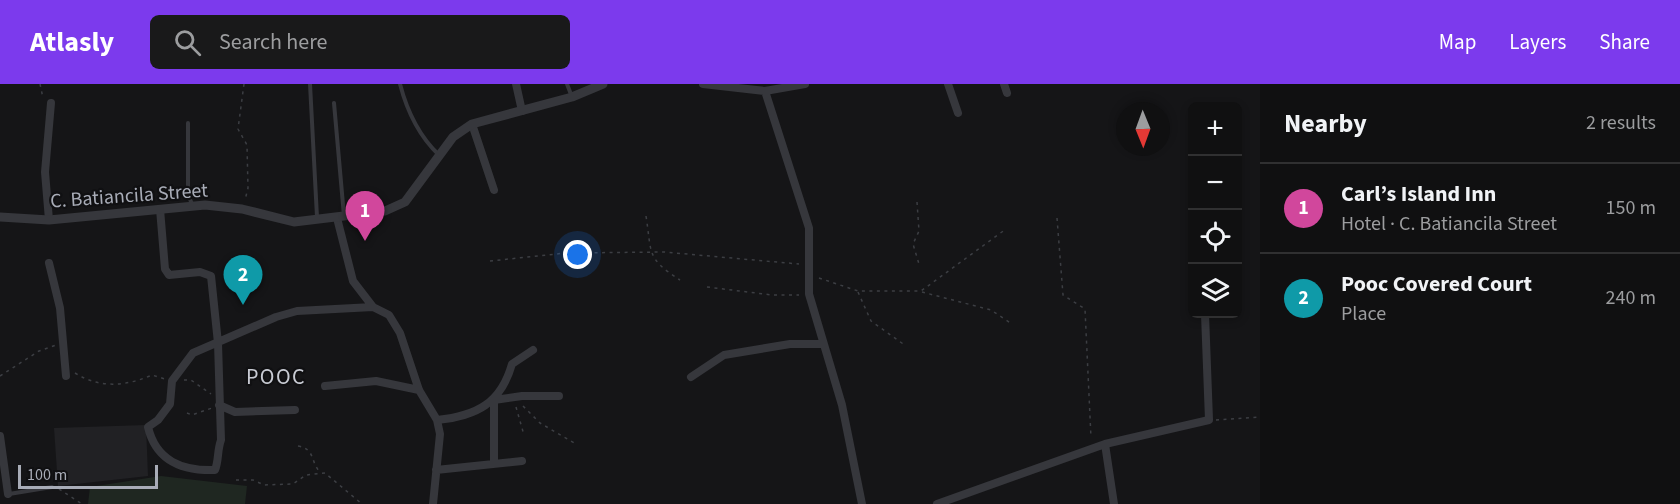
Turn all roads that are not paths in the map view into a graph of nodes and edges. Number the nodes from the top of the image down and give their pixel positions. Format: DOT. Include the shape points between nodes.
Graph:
graph roads {
  1 [pos="310,84"];
  2 [pos="400,84"];
  3 [pos="516,84"];
  4 [pos="567,84"];
  5 [pos="603,84"];
  6 [pos="703,84"];
  7 [pos="948,84"];
  8 [pos="1004,84"];
  9 [pos="799,85"];
  10 [pos="765,91"];
  11 [pos="1007,93"];
  12 [pos="572,97"];
  13 [pos="51,103"];
  14 [pos="334,103"];
  15 [pos="522,111"];
  16 [pos="958,113"];
  17 [pos="188,123"];
  18 [pos="472,124"];
  19 [pos="439,155"];
  20 [pos="494,190"];
  21 [pos="194,206"];
  22 [pos="160,209"];
  23 [pos="0,217"];
  24 [pos="340,218"];
  25 [pos="49,220"];
  26 [pos="317,221"];
  27 [pos="49,262"];
  28 [pos="373,307"];
  29 [pos="1205,318"];
  30 [pos="218,343"];
  31 [pos="823,344"];
  32 [pos="533,350"];
  33 [pos="66,376"];
  34 [pos="691,377"];
  35 [pos="325,386"];
  36 [pos="419,390"];
  37 [pos="559,396"];
  38 [pos="494,400"];
  39 [pos="218,402"];
  40 [pos="295,410"];
  41 [pos="437,420"];
  42 [pos="0,436"];
  43 [pos="1105,444"];
  44 [pos="522,461"];
  45 [pos="494,464"];
  46 [pos="436,470"];
  47 [pos="52,487"];
  48 [pos="8,494"];
  49 [pos="434,504"];
  50 [pos="862,504"];
  51 [pos="937,504"];
  52 [pos="1114,504"];
  1 -- 26 [label="lane"];
  2 -- 19 [label="lane" via="423,141"];
  3 -- 15 [label="street"];
  4 -- 12 [label="lane"];
  5 -- 12 [label="street"];
  6 -- 10 [label="street"];
  7 -- 16 [label="street"];
  8 -- 11 [label="street"];
  9 -- 10 [label="street"];
  10 -- 31 [label="street" via="808,228 809,294"];
  12 -- 15 [label="street"];
  13 -- 25 [label="street" via="45,172"];
  14 -- 24 [label="lane"];
  15 -- 18 [label="street"];
  17 -- 21 [label="lane" via="188,195"];
  18 -- 19 [label="street, C. Batiancila Street" via="453,137"];
  18 -- 20 [label="street"];
  19 -- 24 [label="street, C. Batiancila Street" via="405,202 385,211"];
  21 -- 22 [label="street, C. Batiancila Street"];
  21 -- 26 [label="street, C. Batiancila Street" via="242,209 294,222"];
  22 -- 25 [label="street, C. Batiancila Street"];
  22 -- 30 [label="street" via="165,269 169,275 200,272 211,276"];
  23 -- 25 [label="street, C. Batiancila Street"];
  24 -- 26 [label="street, C. Batiancila Street"];
  24 -- 28 [label="street" via="353,281"];
  27 -- 33 [label="street" via="60,308"];
  28 -- 30 [label="street" via="297,311"];
  28 -- 36 [label="street" via="389,315 400,333"];
  29 -- 43 [label="street" via="1209,420"];
  30 -- 39 [label="street"];
  30 -- 39 [label="street" via="193,353 172,381 170,404 148,427 152,444 163,456 188,469 215,470 221,440"];
  31 -- 34 [label="street" via="790,344 724,356"];
  31 -- 50 [label="street" via="842,405"];
  32 -- 38 [label="street" via="512,364 506,384"];
  35 -- 36 [label="street" via="376,381"];
  36 -- 41 [label="street"];
  37 -- 38 [label="street"];
  38 -- 41 [label="street" via="462,417"];
  38 -- 45 [label="street"];
  39 -- 40 [label="street" via="235,412"];
  41 -- 46 [label="street" via="440,434"];
  42 -- 48 [label="street"];
  43 -- 51 [label="street"];
  43 -- 52 [label="street"];
  44 -- 45 [label="street"];
  45 -- 46 [label="street"];
  46 -- 49 [label="street"];
  47 -- 48 [label="lane"];
}
